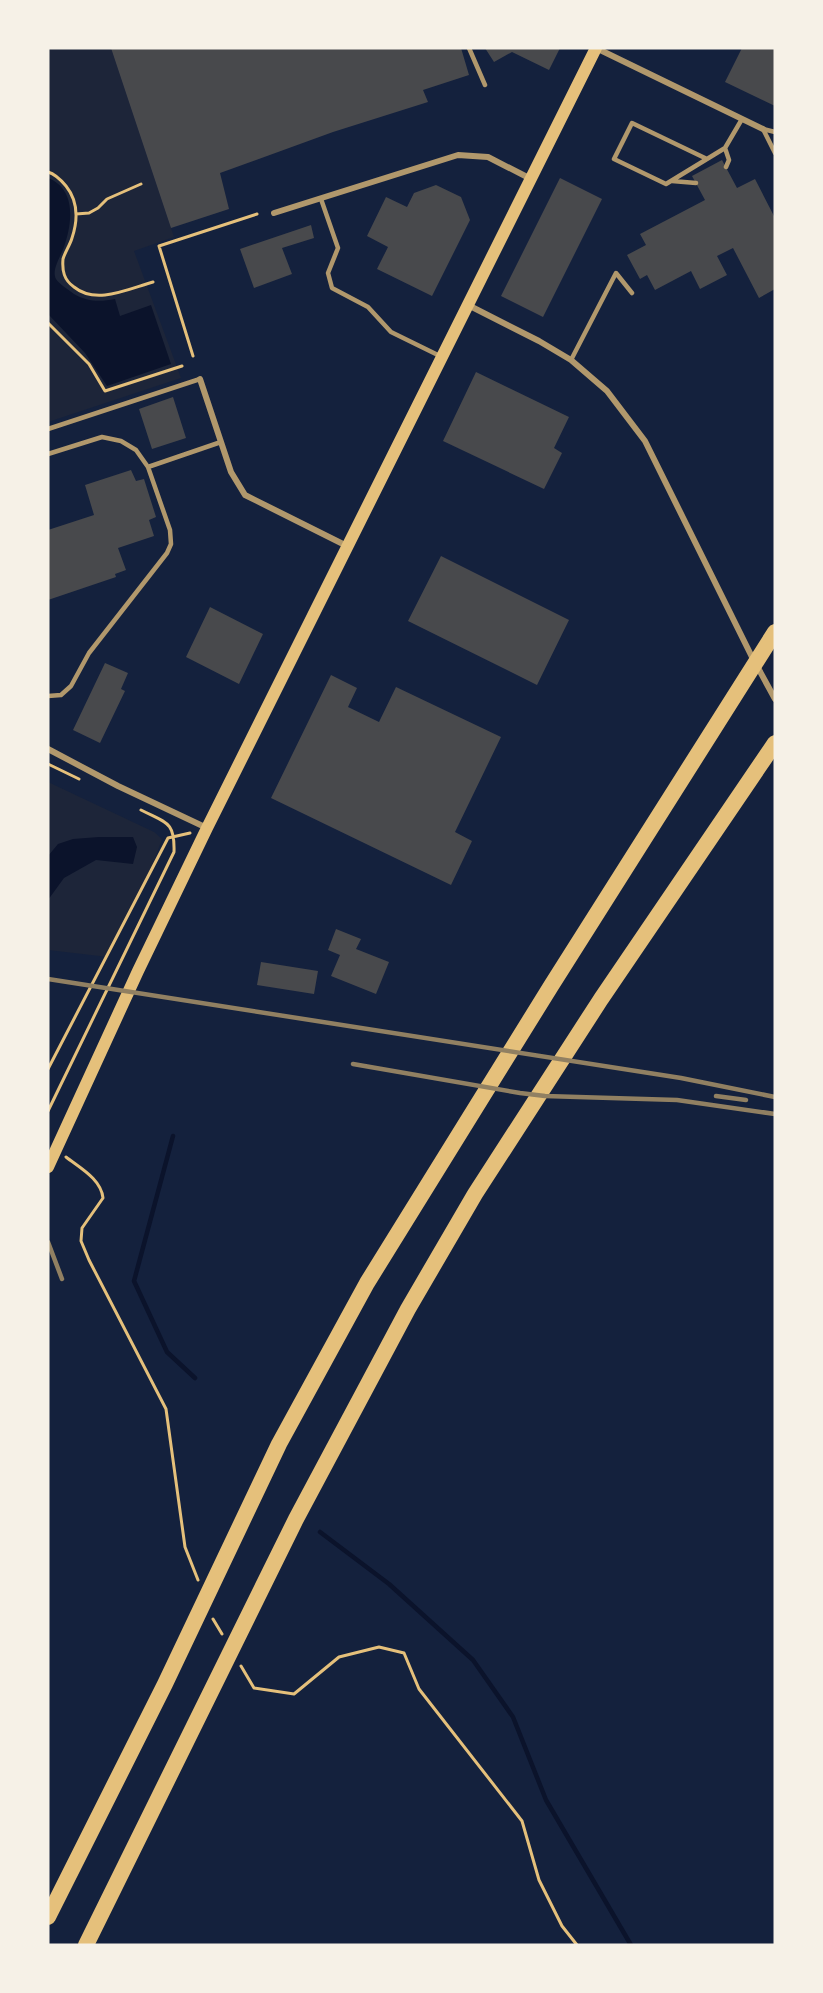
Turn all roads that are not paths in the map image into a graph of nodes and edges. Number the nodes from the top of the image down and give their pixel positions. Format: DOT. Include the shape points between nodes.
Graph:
graph roads {
  1 [pos="470,48"];
  2 [pos="596,48"];
  3 [pos="485,86"];
  4 [pos="742,119"];
  5 [pos="763,129"];
  6 [pos="775,132"];
  7 [pos="726,148"];
  8 [pos="775,153"];
  9 [pos="707,159"];
  10 [pos="726,167"];
  11 [pos="531,179"];
  12 [pos="670,181"];
  13 [pos="696,183"];
  14 [pos="321,199"];
  15 [pos="274,213"];
  16 [pos="632,293"];
  17 [pos="467,305"];
  18 [pos="442,357"];
  19 [pos="571,360"];
  20 [pos="200,379"];
  21 [pos="48,429"];
  22 [pos="221,442"];
  23 [pos="48,454"];
  24 [pos="148,467"];
  25 [pos="349,546"];
  26 [pos="775,632"];
  27 [pos="48,696"];
  28 [pos="775,699"];
  29 [pos="775,743"];
  30 [pos="48,749"];
  31 [pos="207,828"];
  32 [pos="48,1167"];
  33 [pos="48,1917"];
  34 [pos="86,1945"];
  1 -- 3 [label="lane"];
  2 -- 4 [label="street"];
  2 -- 11 [label="main road"];
  4 -- 5 [label="street"];
  4 -- 7 [label="lane"];
  5 -- 6 [label="lane"];
  5 -- 8 [label="lane"];
  7 -- 9 [label="lane"];
  7 -- 10 [label="lane"];
  9 -- 12 [label="lane"];
  9 -- 12 [label="lane" via="632,123 614,159 666,184"];
  11 -- 14 [label="street" via="488,157 458,155"];
  11 -- 17 [label="main road"];
  12 -- 13 [label="lane"];
  14 -- 15 [label="street"];
  14 -- 18 [label="lane" via="338,248 328,273 332,288 368,307 391,332"];
  16 -- 19 [label="lane" via="616,273"];
  17 -- 18 [label="main road"];
  17 -- 19 [label="street"];
  18 -- 25 [label="main road"];
  19 -- 28 [label="street" via="607,391 645,441"];
  20 -- 21 [label="lane"];
  20 -- 22 [label="street"];
  22 -- 24 [label="lane"];
  22 -- 25 [label="street" via="231,472 245,495"];
  23 -- 24 [label="lane" via="102,437 121,441 136,450"];
  24 -- 27 [label="lane" via="170,530 171,544 89,653 71,686 61,695"];
  25 -- 31 [label="main road"];
  26 -- 33 [label="highway" via="367,1283 279,1444"];
  29 -- 34 [label="highway" via="526,1115 408,1309 296,1519"];
  30 -- 31 [label="street"];
  31 -- 32 [label="main road"];
}
